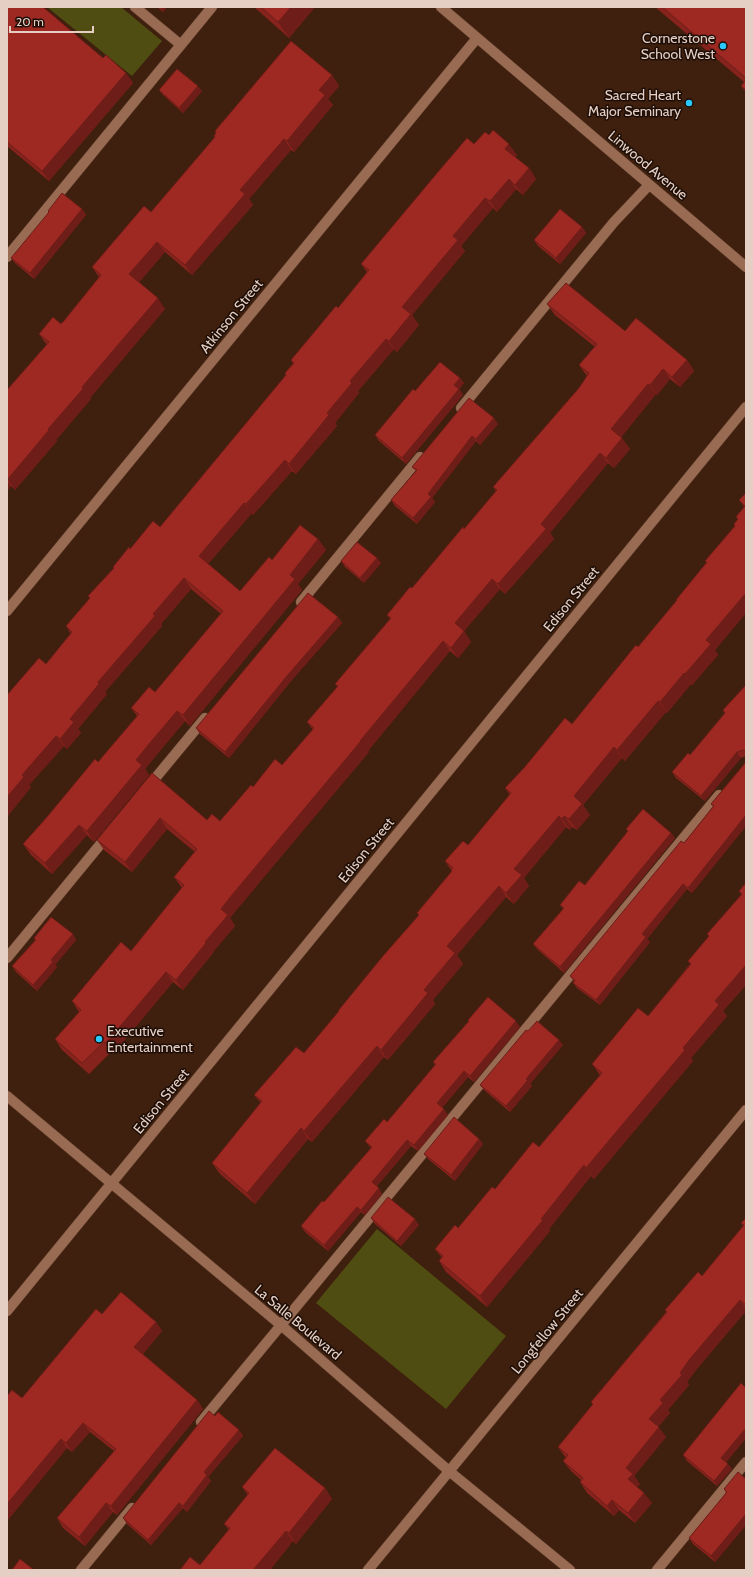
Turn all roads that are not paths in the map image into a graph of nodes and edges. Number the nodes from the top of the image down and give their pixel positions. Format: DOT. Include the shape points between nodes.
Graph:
graph roads {
  1 [pos="135,7"];
  2 [pos="212,7"];
  3 [pos="441,7"];
  4 [pos="477,38"];
  5 [pos="181,45"];
  6 [pos="650,185"];
  7 [pos="7,257"];
  8 [pos="746,267"];
  9 [pos="746,407"];
  10 [pos="452,418"];
  11 [pos="427,449"];
  12 [pos="295,608"];
  13 [pos="7,611"];
  14 [pos="209,713"];
  15 [pos="726,787"];
  16 [pos="144,792"];
  17 [pos="113,829"];
  18 [pos="7,958"];
  19 [pos="7,1096"];
  20 [pos="746,1110"];
  21 [pos="111,1184"];
  22 [pos="7,1311"];
  23 [pos="282,1326"];
  24 [pos="196,1428"];
  25 [pos="746,1462"];
  26 [pos="450,1471"];
  27 [pos="136,1502"];
  28 [pos="81,1570"];
  29 [pos="368,1570"];
  30 [pos="570,1570"];
  31 [pos="657,1570"];
  1 -- 5 [label="street"];
  2 -- 5 [label="street"];
  3 -- 4 [label="street, Linwood Avenue"];
  4 -- 6 [label="street, Linwood Avenue"];
  4 -- 13 [label="street, Atkinson Street"];
  5 -- 7 [label="street"];
  6 -- 8 [label="street, Linwood Avenue"];
  6 -- 10 [label="street" via="614,222"];
  9 -- 21 [label="street, Edison Street"];
  11 -- 12 [label="street"];
  14 -- 16 [label="street"];
  15 -- 23 [label="street"];
  17 -- 18 [label="street"];
  19 -- 21 [label="street, La Salle Boulevard"];
  20 -- 26 [label="street, Longfellow Street"];
  21 -- 22 [label="street, Edison Street"];
  21 -- 23 [label="street, La Salle Boulevard"];
  23 -- 24 [label="street"];
  23 -- 26 [label="street, La Salle Boulevard"];
  25 -- 31 [label="street"];
  26 -- 29 [label="street, Longfellow Street"];
  26 -- 30 [label="street, La Salle Boulevard"];
  27 -- 28 [label="street"];
}
